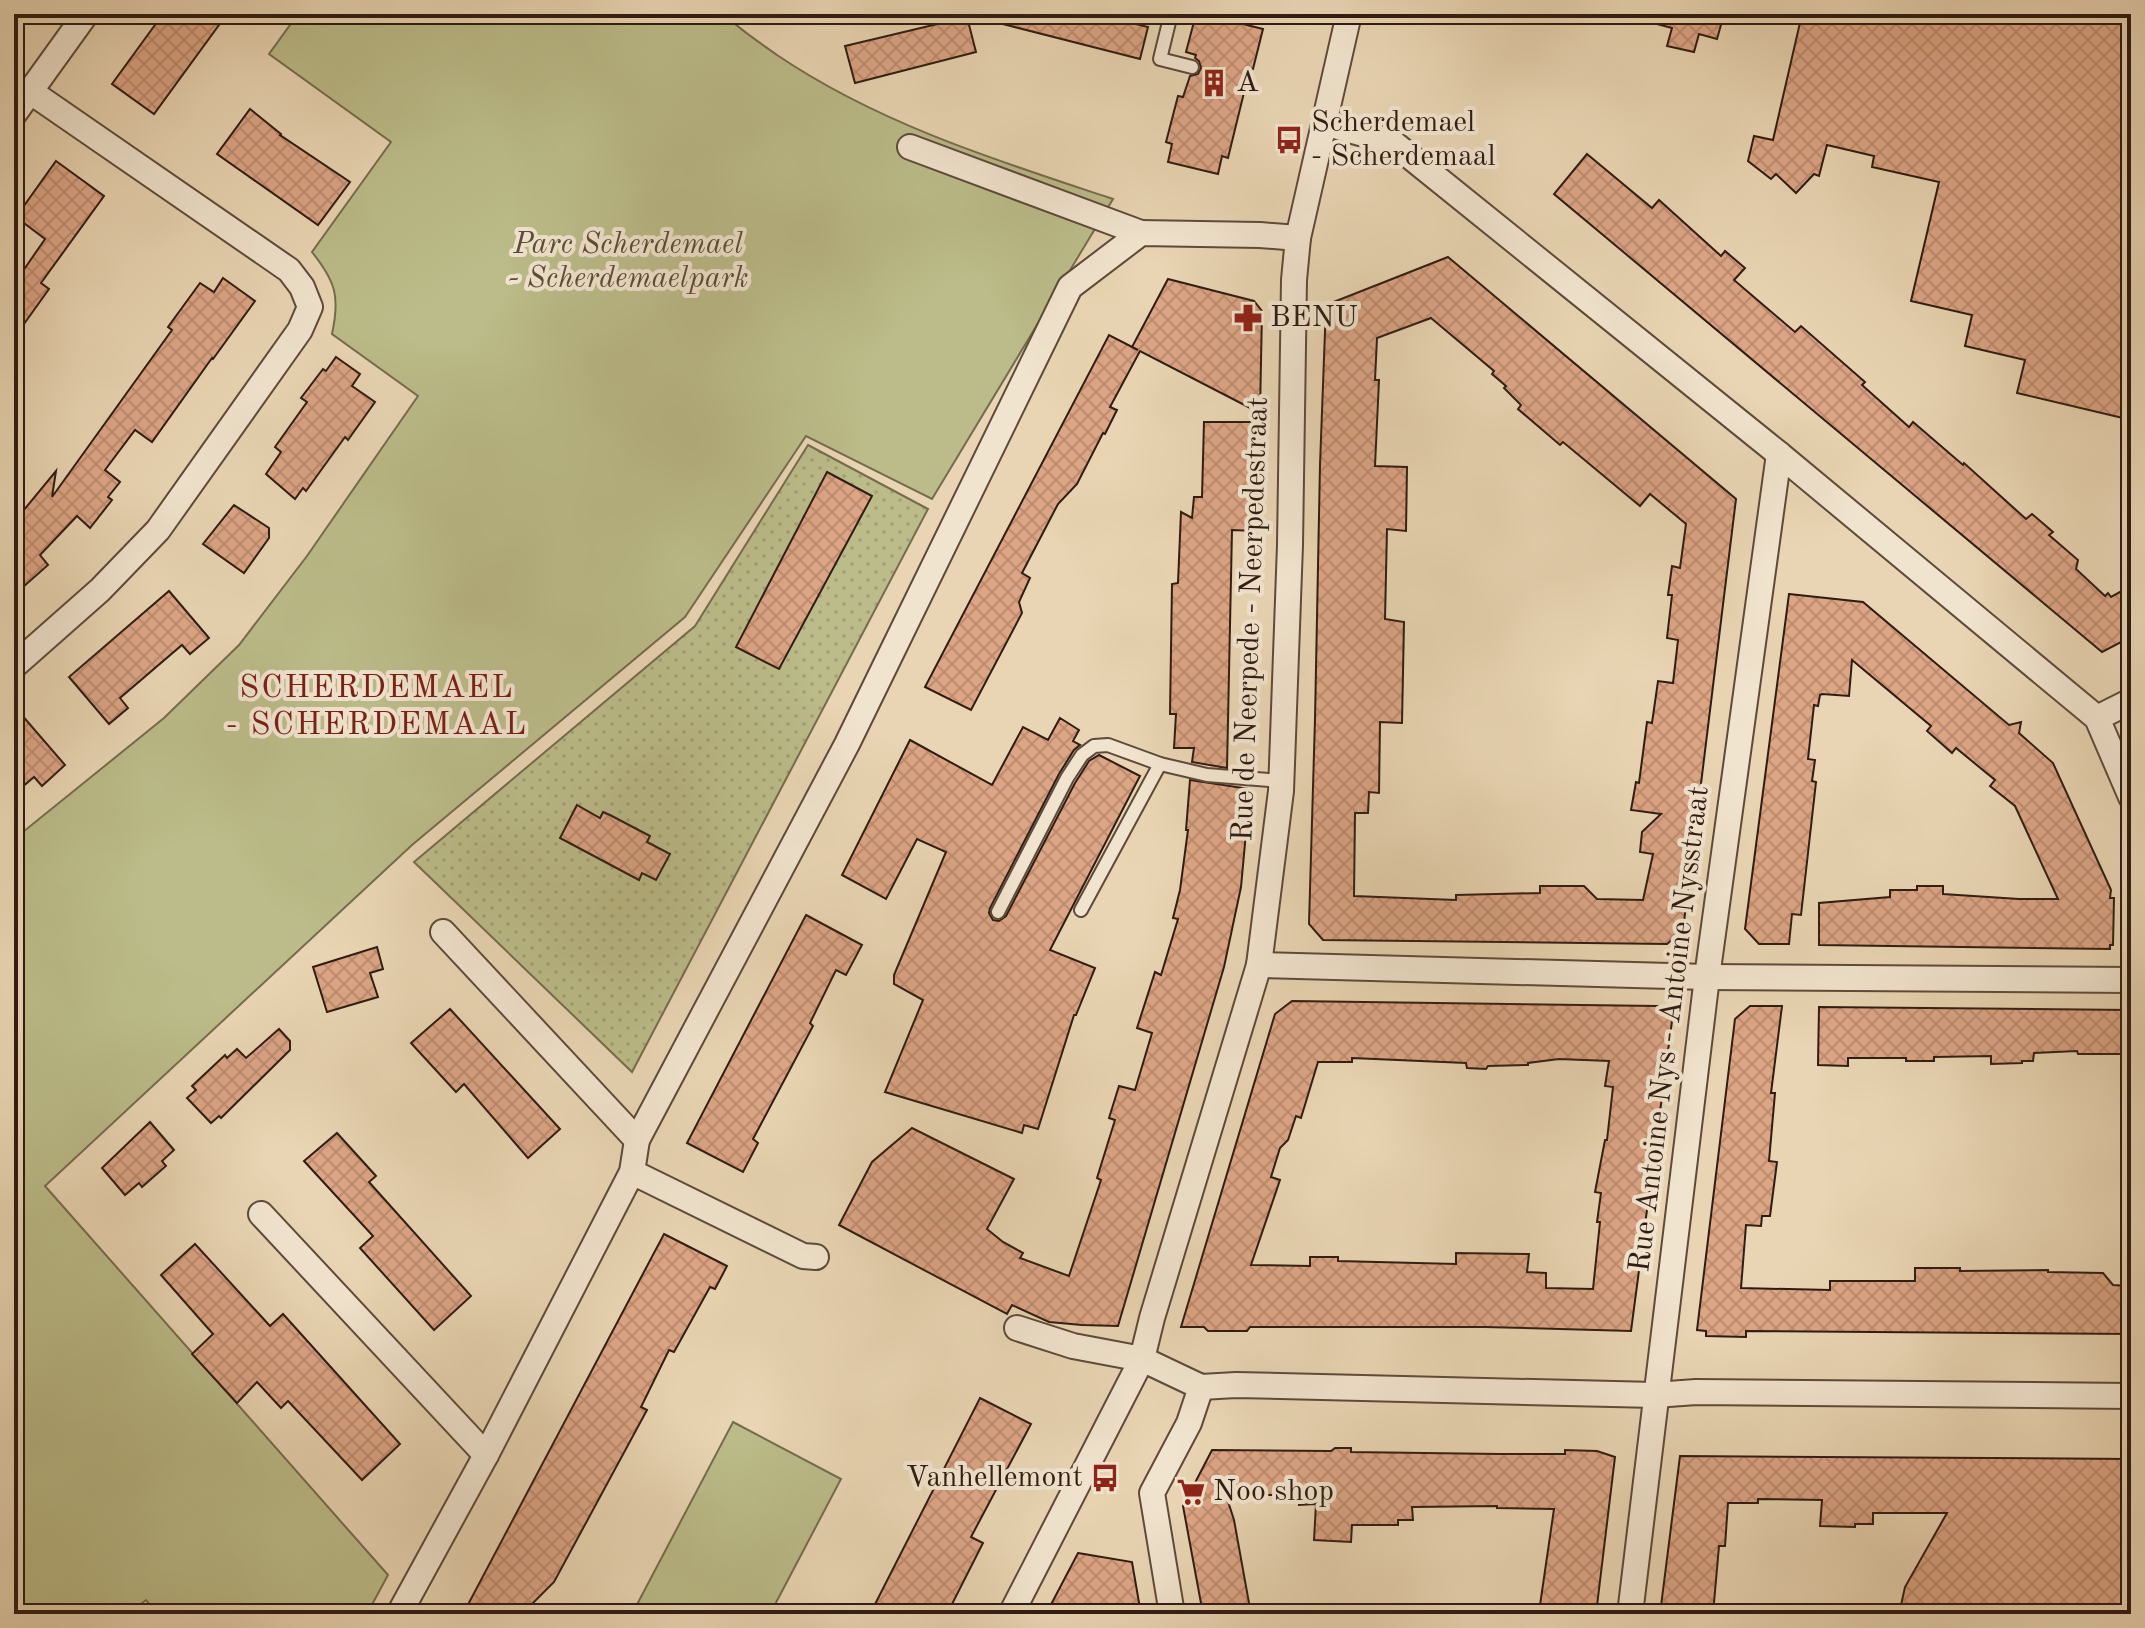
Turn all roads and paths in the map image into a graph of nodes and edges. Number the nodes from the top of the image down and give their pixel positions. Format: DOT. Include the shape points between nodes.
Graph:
graph roads {
  1 [pos="86,14"];
  2 [pos="1171,14"];
  3 [pos="1349,14"];
  4 [pos="1192,67"];
  5 [pos="31,92"];
  6 [pos="14,114"];
  7 [pos="1324,123"];
  8 [pos="910,147"];
  9 [pos="1141,233"];
  10 [pos="1298,238"];
  11 [pos="1779,454"];
  12 [pos="14,666"];
  13 [pos="2131,701"];
  14 [pos="2097,718"];
  15 [pos="1160,764"];
  16 [pos="1281,781"];
  17 [pos="2131,797"];
  18 [pos="1081,910"];
  19 [pos="998,912"];
  20 [pos="443,932"];
  21 [pos="1259,965"];
  22 [pos="1707,977"];
  23 [pos="2131,980"];
  24 [pos="637,1140"];
  25 [pos="632,1172"];
  26 [pos="261,1214"];
  27 [pos="816,1257"];
  28 [pos="1017,1328"];
  29 [pos="1142,1359"];
  30 [pos="1201,1387"];
  31 [pos="1655,1395"];
  32 [pos="2131,1396"];
  33 [pos="486,1455"];
  34 [pos="399,1614"];
  35 [pos="1011,1614"];
  36 [pos="1172,1614"];
  37 [pos="1630,1614"];
  1 -- 5 [label="street"];
  2 -- 4 [label="lane" via="1160,59"];
  3 -- 7 [label="street, Rue de Neerpede - Neerpedestraat"];
  5 -- 6 [label="street"];
  5 -- 12 [label="street" via="289,270 310,307 300,330 158,530"];
  7 -- 10 [label="street, Rue de Neerpede - Neerpedestraat"];
  7 -- 11 [label="street" via="1392,142"];
  8 -- 9 [label="street"];
  9 -- 10 [label="street"];
  9 -- 24 [label="street" via="1070,287 847,744"];
  10 -- 16 [label="street, Rue de Neerpede - Neerpedestraat"];
  11 -- 14 [label="street"];
  11 -- 22 [label="street, Rue Antoine Nys - Antoine Nysstraat"];
  13 -- 14 [label="street"];
  14 -- 17 [label="street"];
  15 -- 16 [label="lane" via="1207,775"];
  15 -- 18 [label="lane"];
  15 -- 19 [label="lane" via="1108,745 1094,746 1082,755"];
  16 -- 21 [label="street, Rue de Neerpede - Neerpedestraat"];
  20 -- 24 [label="street"];
  21 -- 22 [label="street"];
  21 -- 29 [label="street, Rue de Neerpede - Neerpedestraat"];
  22 -- 23 [label="street"];
  22 -- 31 [label="street, Rue Antoine Nys - Antoine Nysstraat"];
  24 -- 25 [label="street"];
  25 -- 27 [label="street" via="803,1256"];
  25 -- 33 [label="street"];
  26 -- 33 [label="street"];
  28 -- 29 [label="street"];
  29 -- 30 [label="street"];
  29 -- 35 [label="street, Rue de Neerpede - Neerpedestraat"];
  30 -- 31 [label="street"];
  30 -- 36 [label="street" via="1189,1423 1152,1493"];
  31 -- 32 [label="street"];
  31 -- 37 [label="street, Rue Antoine Nys - Antoine Nysstraat"];
  33 -- 34 [label="street"];
}
